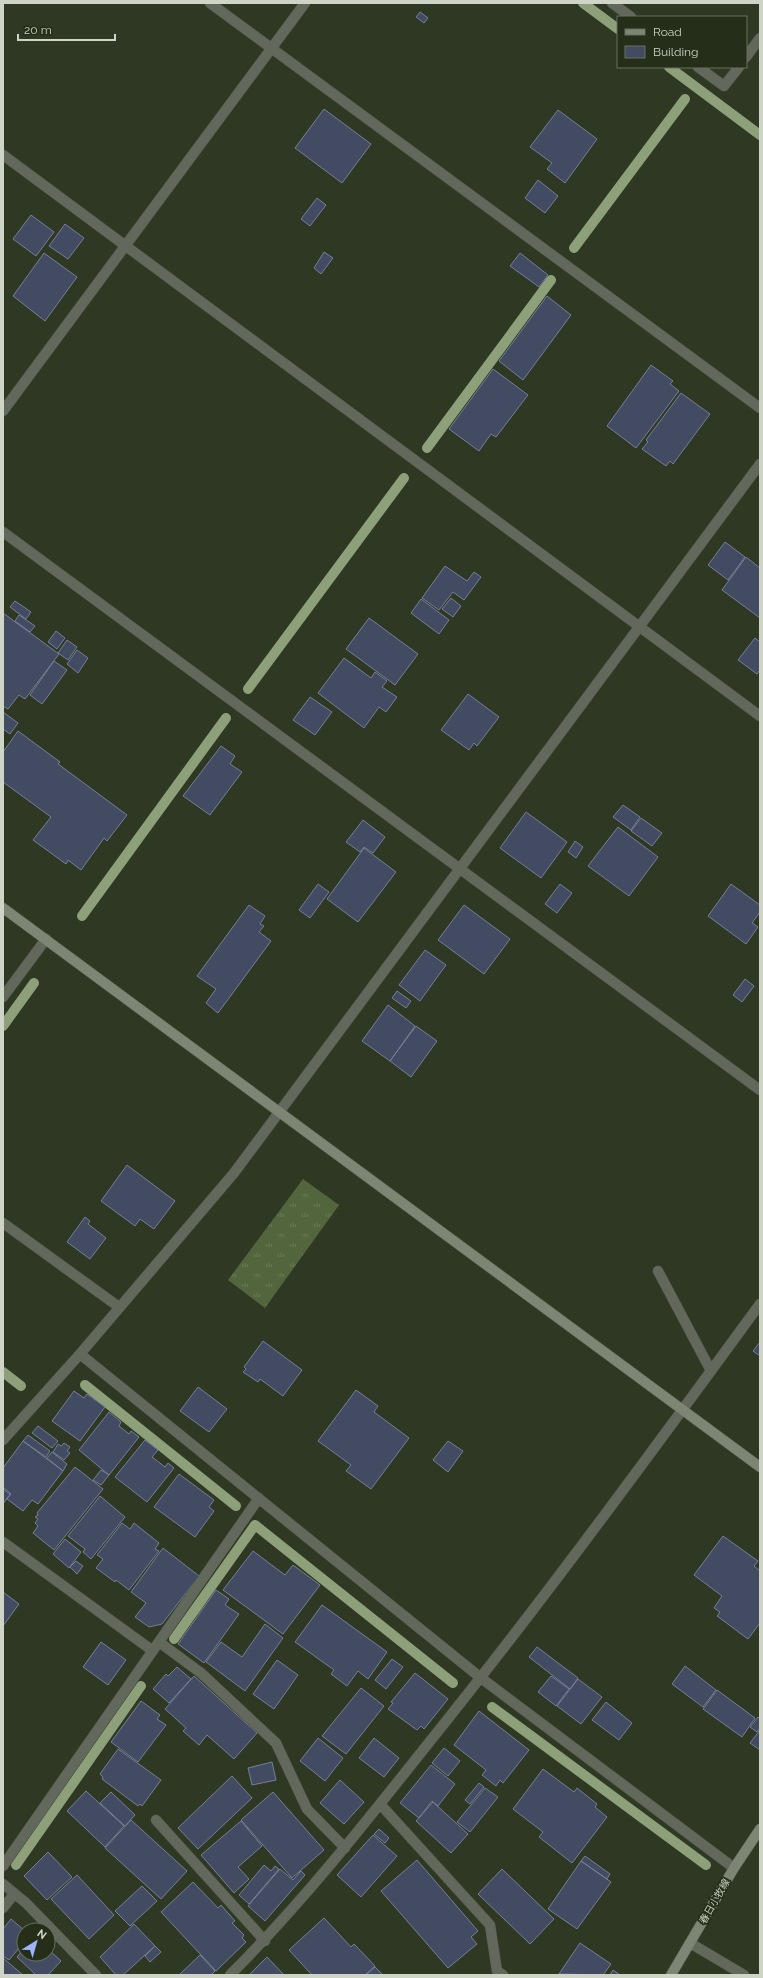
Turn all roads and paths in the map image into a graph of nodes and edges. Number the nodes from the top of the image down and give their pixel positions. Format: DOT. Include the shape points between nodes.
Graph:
graph roads {
  1 [pos="210,3"];
  2 [pos="305,3"];
  3 [pos="612,3"];
  4 [pos="630,16"];
  5 [pos="760,38"];
  6 [pos="272,48"];
  7 [pos="747,56"];
  8 [pos="699,68"];
  9 [pos="738,68"];
  10 [pos="3,155"];
  11 [pos="125,246"];
  12 [pos="760,408"];
  13 [pos="3,411"];
  14 [pos="760,464"];
  15 [pos="3,532"];
  16 [pos="639,626"];
  17 [pos="760,716"];
  18 [pos="459,868"];
  19 [pos="3,908"];
  20 [pos="46,939"];
  21 [pos="3,997"];
  22 [pos="760,1090"];
  23 [pos="278,1112"];
  24 [pos="3,1222"];
  25 [pos="658,1271"];
  26 [pos="760,1304"];
  27 [pos="119,1307"];
  28 [pos="80,1354"];
  29 [pos="711,1371"];
  30 [pos="682,1410"];
  31 [pos="3,1440"];
  32 [pos="760,1467"];
  33 [pos="259,1498"];
  34 [pos="3,1542"];
  35 [pos="159,1642"];
  36 [pos="153,1651"];
  37 [pos="481,1678"];
  38 [pos="380,1804"];
  39 [pos="156,1820"];
  40 [pos="760,1829"];
  41 [pos="345,1848"];
  42 [pos="3,1866"];
  43 [pos="734,1868"];
  44 [pos="3,1884"];
  45 [pos="14,1894"];
  46 [pos="3,1908"];
  47 [pos="264,1941"];
  48 [pos="690,1943"];
  49 [pos="96,1975"];
  50 [pos="230,1975"];
  51 [pos="502,1975"];
  52 [pos="671,1975"];
  53 [pos="744,1975"];
  1 -- 6 [label="street"];
  2 -- 6 [label="street"];
  3 -- 4 [label="street"];
  5 -- 7 [label="street"];
  6 -- 11 [label="street"];
  6 -- 12 [label="street"];
  8 -- 9 [label="street" via="724,86"];
  10 -- 11 [label="street"];
  11 -- 13 [label="street"];
  11 -- 16 [label="street"];
  14 -- 16 [label="street"];
  15 -- 18 [label="street"];
  16 -- 17 [label="street"];
  16 -- 18 [label="street"];
  18 -- 22 [label="street"];
  18 -- 23 [label="street"];
  19 -- 20 [label="street"];
  20 -- 21 [label="street"];
  20 -- 23 [label="street"];
  23 -- 27 [label="street" via="234,1173"];
  23 -- 30 [label="street"];
  24 -- 27 [label="street"];
  25 -- 29 [label="street"];
  26 -- 29 [label="street"];
  27 -- 28 [label="street"];
  28 -- 31 [label="street"];
  28 -- 33 [label="street"];
  29 -- 30 [label="street"];
  30 -- 32 [label="street"];
  30 -- 37 [label="street"];
  33 -- 35 [label="street"];
  33 -- 37 [label="street"];
  34 -- 36 [label="street"];
  35 -- 36 [label="street"];
  35 -- 41 [label="street" via="201,1673 276,1743 307,1809"];
  36 -- 42 [label="street"];
  37 -- 38 [label="street"];
  37 -- 43 [label="street"];
  38 -- 41 [label="street"];
  38 -- 51 [label="street" via="490,1925 497,1971"];
  39 -- 47 [label="street"];
  40 -- 43 [label="street, 春日小牧線"];
  41 -- 47 [label="street"];
  43 -- 48 [label="street, 春日小牧線"];
  44 -- 45 [label="street"];
  45 -- 46 [label="street"];
  45 -- 49 [label="street"];
  47 -- 50 [label="street"];
  48 -- 52 [label="street, 春日小牧線"];
  48 -- 53 [label="street"];
}
